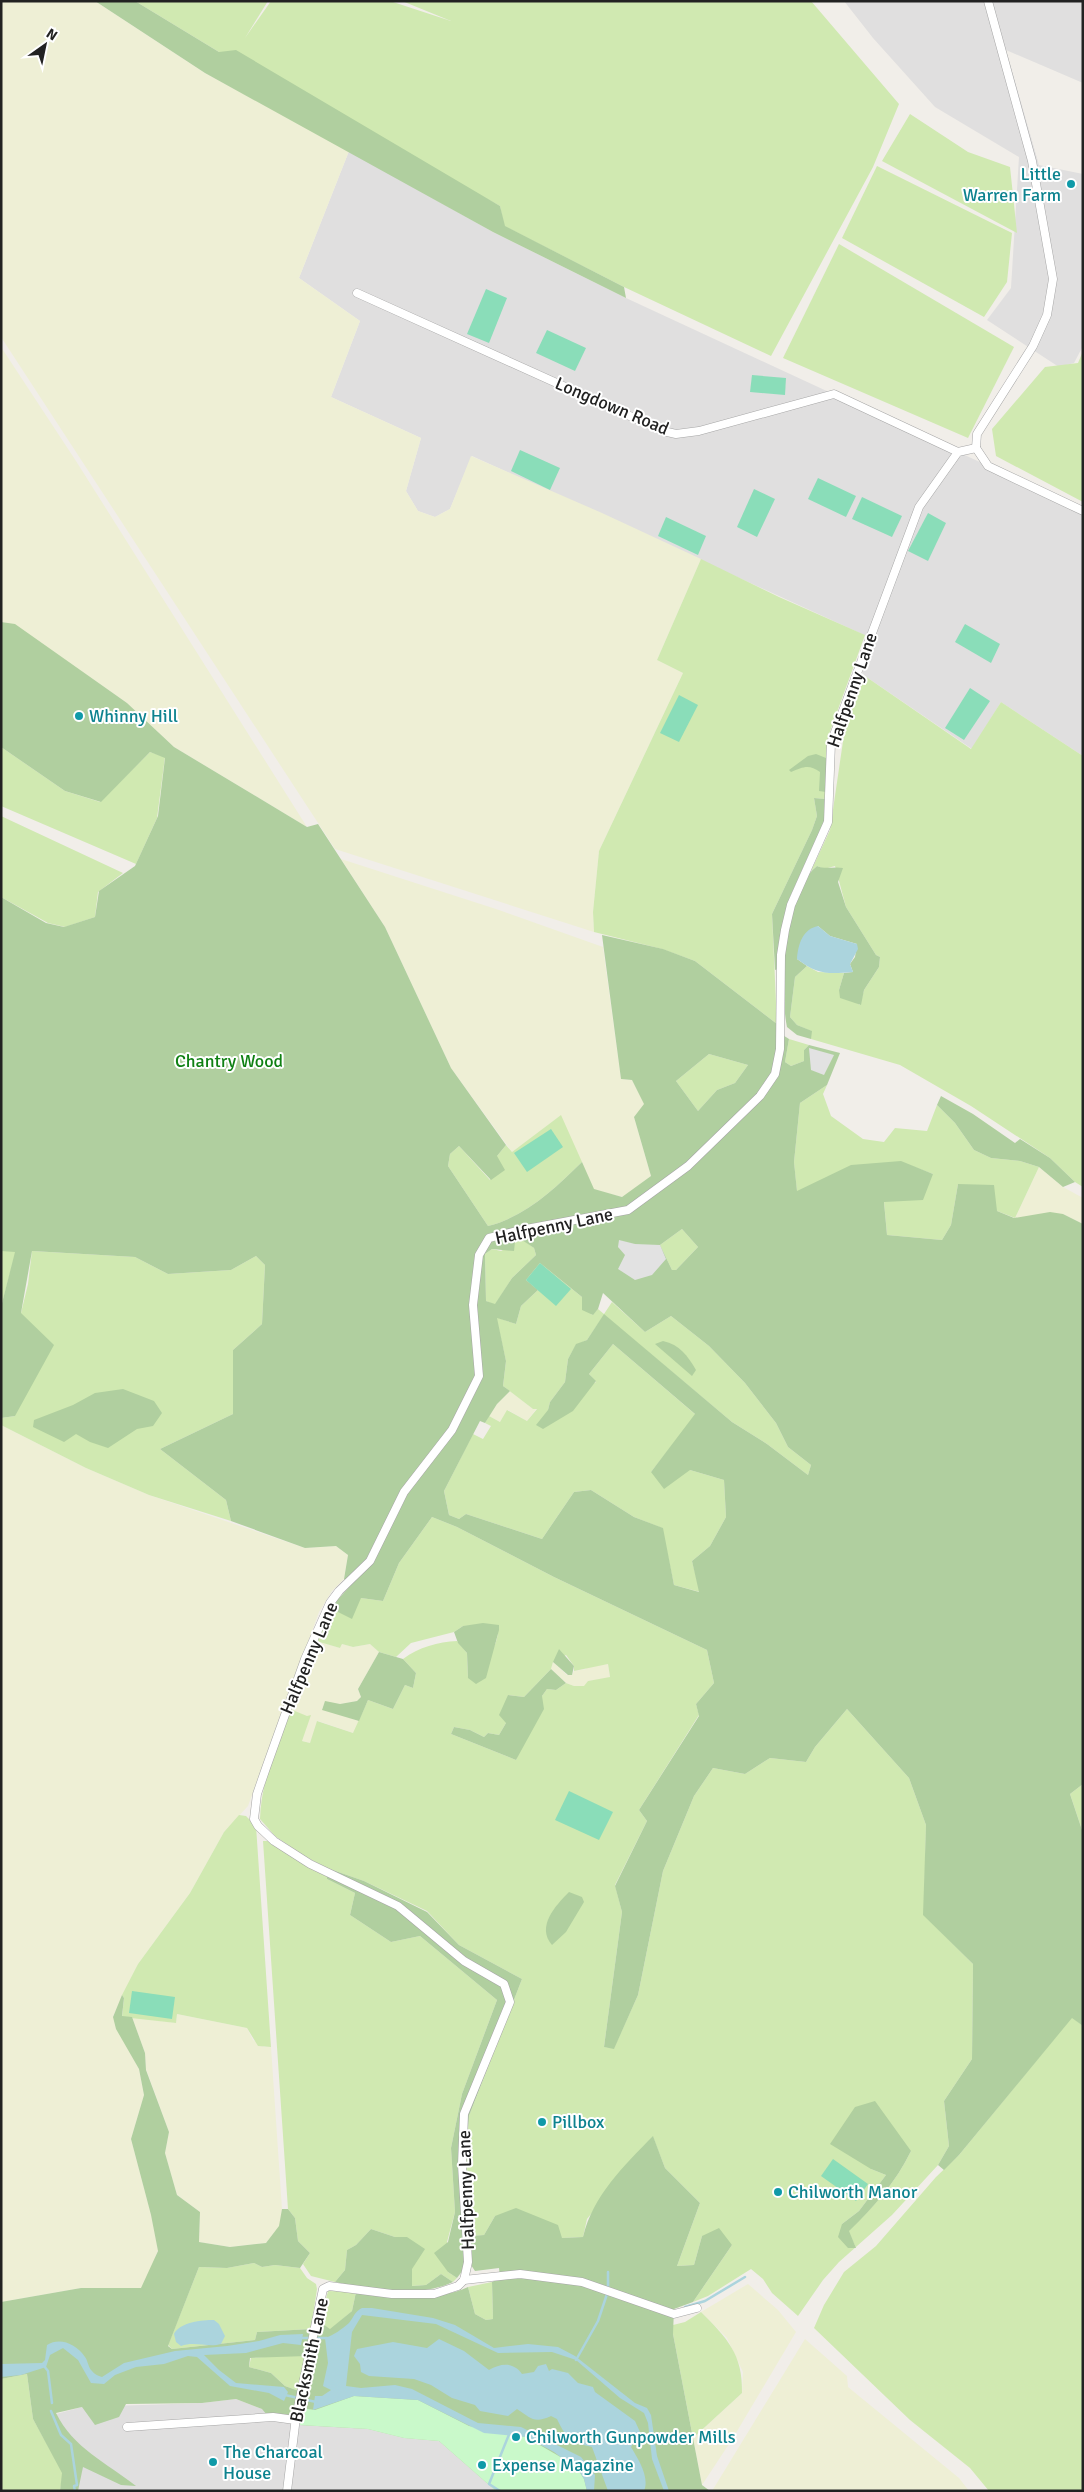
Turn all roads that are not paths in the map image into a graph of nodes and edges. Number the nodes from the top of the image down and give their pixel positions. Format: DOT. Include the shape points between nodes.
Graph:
graph roads {
  1 [pos="988,1"];
  2 [pos="358,293"];
  3 [pos="976,448"];
  4 [pos="958,452"];
  5 [pos="1083,510"];
  6 [pos="464,2280"];
  7 [pos="697,2308"];
  8 [pos="296,2420"];
  9 [pos="127,2427"];
  10 [pos="287,2491"];
  1 -- 3 [label="street" via="1032,161 1053,279 1047,315 1033,346 977,434"];
  2 -- 4 [label="street, Longdown Road" via="663,431 676,434 699,431 834,394"];
  3 -- 4 [label="street"];
  3 -- 5 [label="street" via="988,466"];
  4 -- 6 [label="street, Halfpenny Lane" via="919,506 831,743 828,822 792,905 785,930 781,955 780,1050 774,1074 760,1096 688,1166 628,1210 489,1238 479,1255 473,1305 479,1376 452,1430 404,1492 370,1561 330,1603 305,1659 257,1794 254,1818 274,1841 310,1864 398,1906 464,1961 504,1984 510,2002 464,2114 462,2165 468,2262"];
  6 -- 7 [label="street" via="520,2274 582,2282 674,2314"];
  6 -- 8 [label="street, Blacksmith Lane" via="458,2286 434,2294 392,2294 329,2286 323,2289"];
  8 -- 9 [label="street" via="274,2417"];
  8 -- 10 [label="street, Blacksmith Lane"];
}
